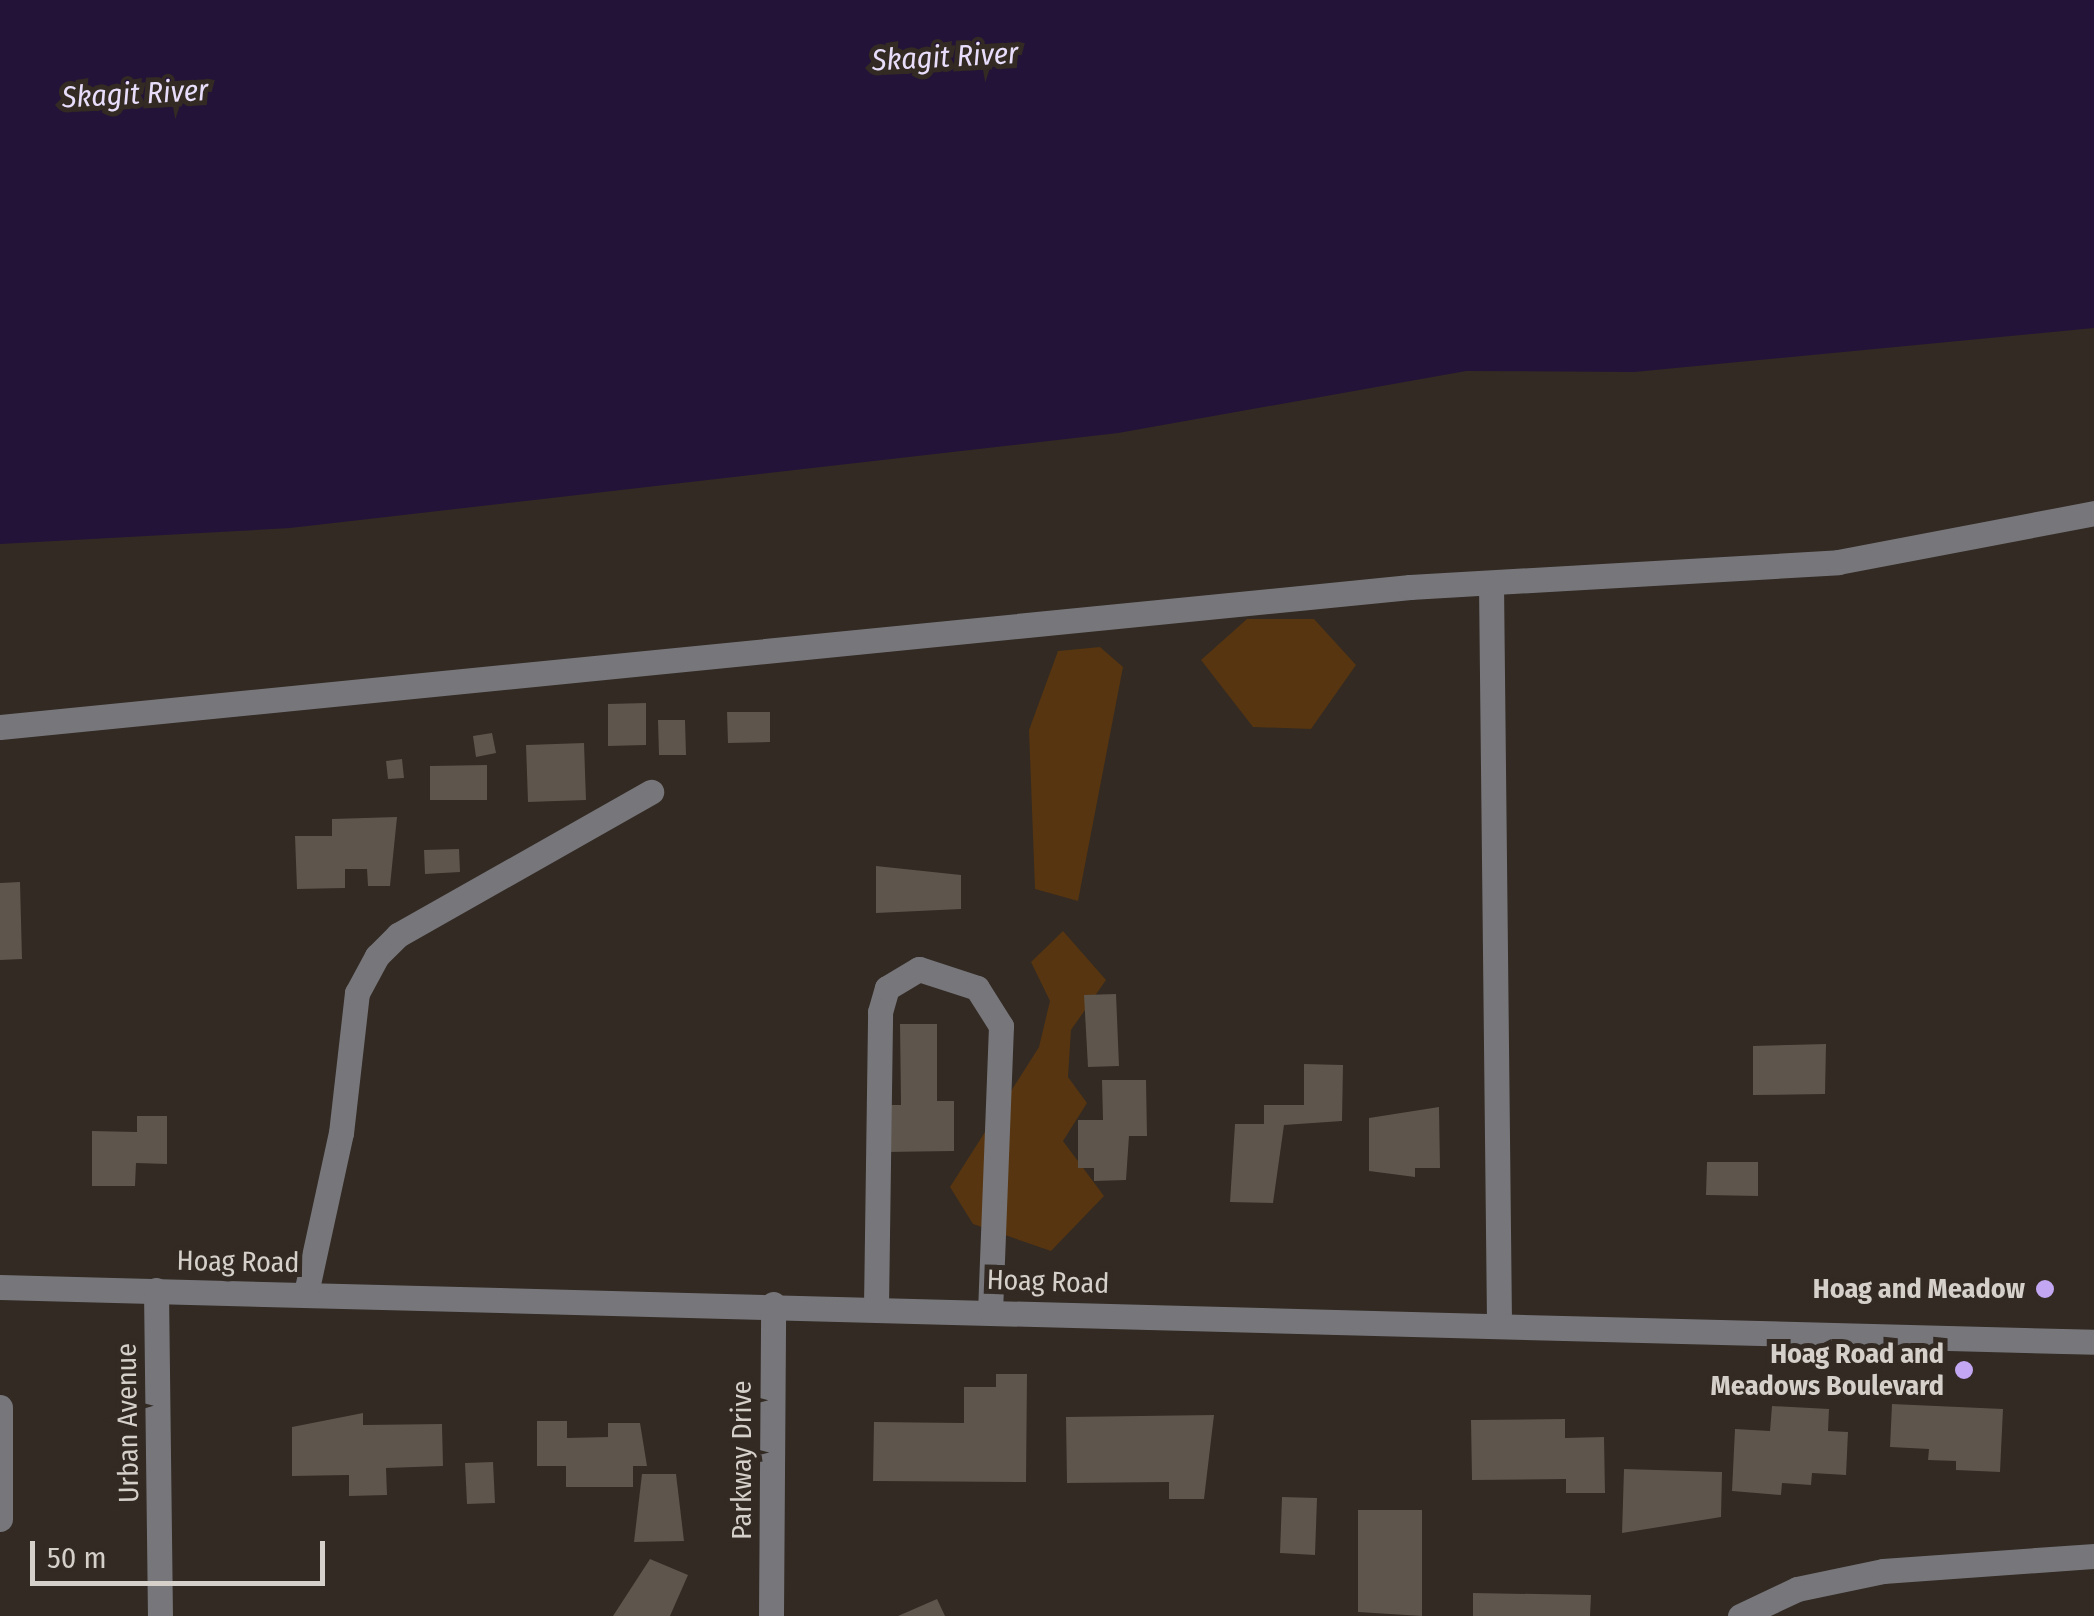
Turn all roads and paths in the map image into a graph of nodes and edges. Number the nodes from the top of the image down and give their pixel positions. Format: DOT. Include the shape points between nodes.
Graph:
graph roads {
  1 [pos="2094,513"];
  2 [pos="1491,582"];
  3 [pos="0,727"];
  4 [pos="651,792"];
  5 [pos="0,1286"];
  6 [pos="156,1290"];
  7 [pos="306,1293"];
  8 [pos="772,1304"];
  9 [pos="876,1307"];
  10 [pos="990,1310"];
  11 [pos="1500,1324"];
  12 [pos="2094,1342"];
  13 [pos="0,1407"];
  14 [pos="0,1518"];
  15 [pos="2094,1556"];
  16 [pos="160,1616"];
  17 [pos="771,1616"];
  18 [pos="1740,1616"];
  1 -- 2 [label="street" via="1838,562"];
  2 -- 3 [label="street"];
  2 -- 11 [label="street"];
  4 -- 7 [label="street" via="398,934 377,956 357,993 341,1134"];
  5 -- 6 [label="street, Hoag Road"];
  6 -- 7 [label="street, Hoag Road"];
  6 -- 16 [label="street, Urban Avenue"];
  7 -- 8 [label="street, Hoag Road"];
  8 -- 9 [label="street, Hoag Road"];
  8 -- 17 [label="street, Parkway Drive"];
  9 -- 10 [label="street, Hoag Road"];
  9 -- 10 [label="street" via="880,1012 888,988 919,969 977,988 1001,1026"];
  10 -- 11 [label="street, Hoag Road"];
  11 -- 12 [label="street, Hoag Road"];
  13 -- 14 [label="street"];
  15 -- 18 [label="street" via="1883,1571 1797,1589"];
}
